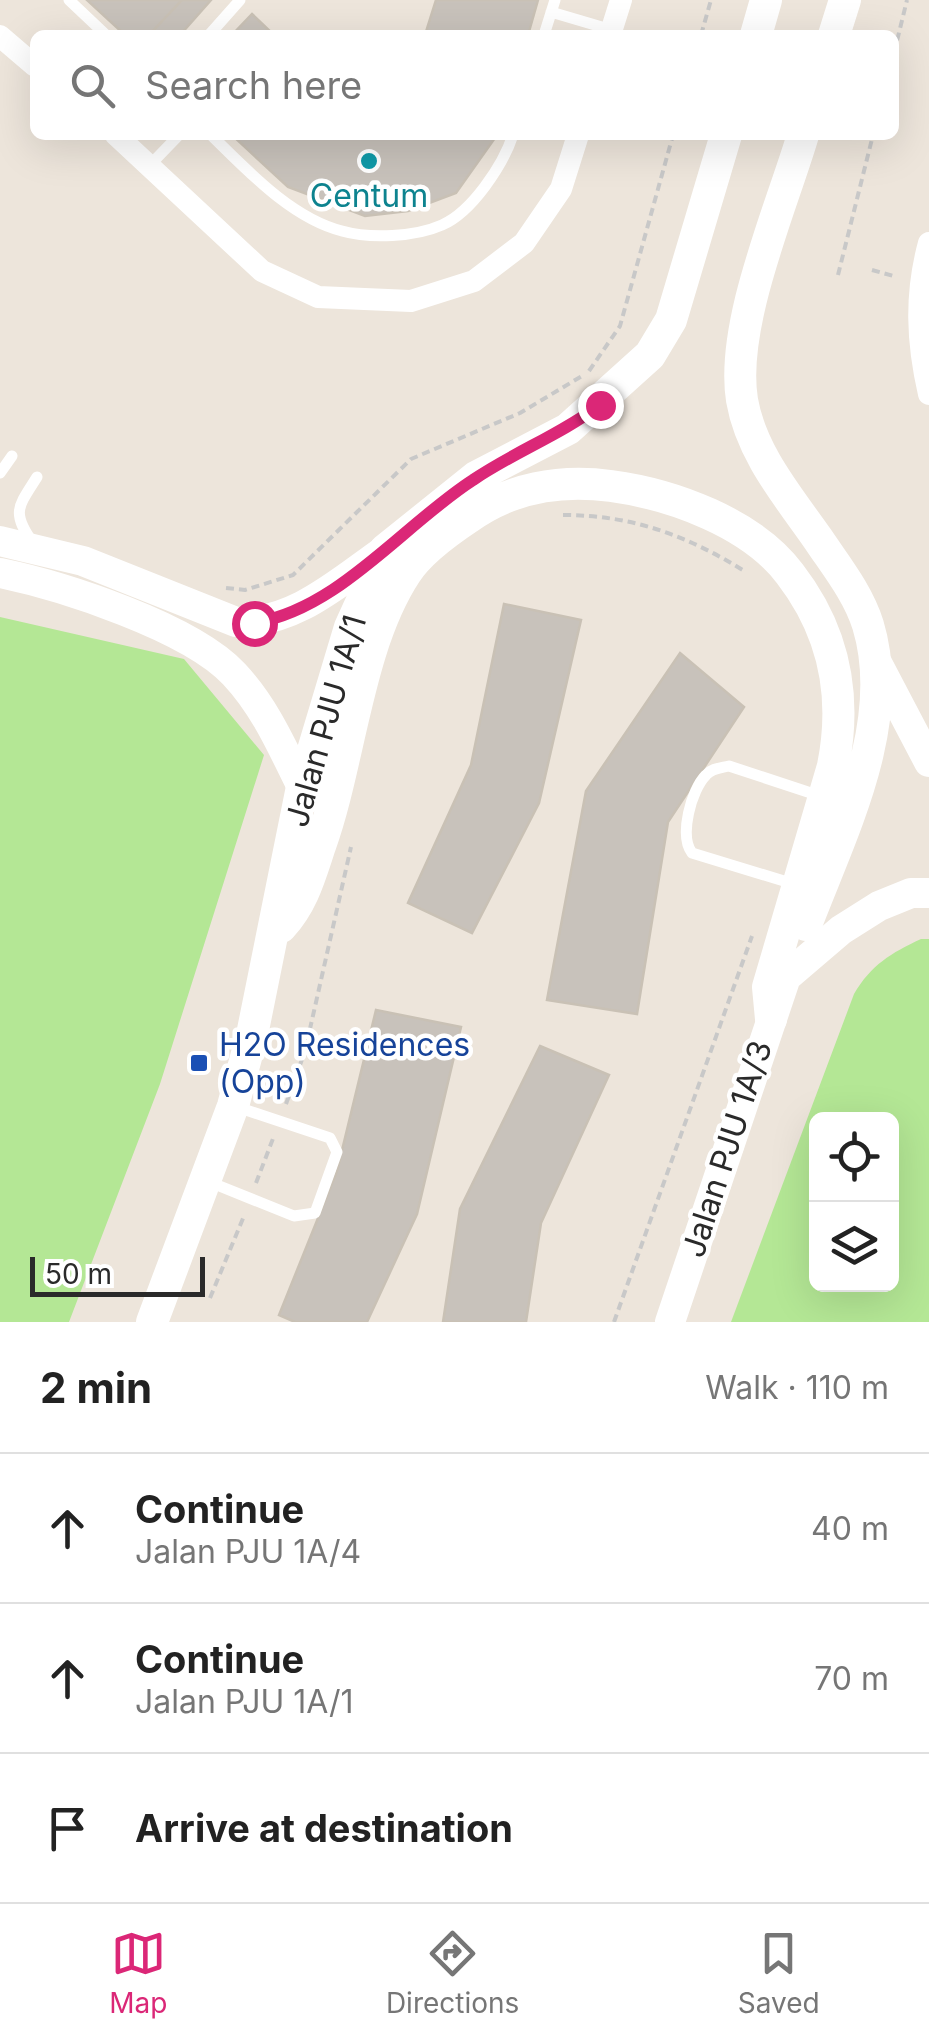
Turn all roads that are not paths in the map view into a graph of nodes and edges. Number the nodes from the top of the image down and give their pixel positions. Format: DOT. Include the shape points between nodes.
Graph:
graph roads {
  1 [pos="69,0"];
  2 [pos="240,0"];
  3 [pos="622,0"];
  4 [pos="766,0"];
  5 [pos="845,0"];
  6 [pos="553,6"];
  7 [pos="101,30"];
  8 [pos="213,30"];
  9 [pos="546,30"];
  10 [pos="607,30"];
  11 [pos="612,30"];
  12 [pos="757,30"];
  13 [pos="836,30"];
  14 [pos="0,36"];
  15 [pos="30,62"];
  16 [pos="122,140"];
  17 [pos="174,140"];
  18 [pos="216,140"];
  19 [pos="510,140"];
  20 [pos="576,140"];
  21 [pos="725,140"];
  22 [pos="802,140"];
  23 [pos="152,164"];
  24 [pos="929,243"];
  25 [pos="924,284"];
  26 [pos="924,322"];
  27 [pos="929,394"];
  28 [pos="12,456"];
  29 [pos="0,473"];
  30 [pos="37,477"];
  31 [pos="0,541"];
  32 [pos="37,550"];
  33 [pos="385,550"];
  34 [pos="0,573"];
  35 [pos="126,580"];
  36 [pos="120,610"];
  37 [pos="876,661"];
  38 [pos="929,762"];
  39 [pos="302,787"];
  40 [pos="824,798"];
  41 [pos="798,885"];
  42 [pos="929,892"];
  43 [pos="272,938"];
  44 [pos="786,977"];
  45 [pos="770,1019"];
  46 [pos="233,1106"];
  47 [pos="206,1181"];
  48 [pos="152,1322"];
  49 [pos="670,1322"];
  1 -- 7 [label="lane"];
  2 -- 8 [label="lane"];
  3 -- 11 [label="street"];
  4 -- 12 [label="main road"];
  5 -- 13 [label="main road"];
  6 -- 9 [label="lane"];
  6 -- 10 [label="lane"];
  14 -- 15 [label="street"];
  16 -- 23 [label="street"];
  17 -- 23 [label="lane"];
  18 -- 19 [label="lane" via="307,214 341,231 388,236 442,225 476,196"];
  20 -- 23 [label="street" via="560,188 524,242 474,280 410,300 318,296 262,272"];
  21 -- 33 [label="main road, Jalan PJU 1A/1" via="671,320 650,356 568,429 476,477"];
  22 -- 37 [label="main road" via="744,330 742,396 767,465 856,596"];
  24 -- 25 [label="street"];
  25 -- 26 [label="street"];
  26 -- 27 [label="street"];
  28 -- 29 [label="lane"];
  30 -- 32 [label="lane" via="19,506 19,524"];
  31 -- 32 [label="street"];
  32 -- 35 [label="street"];
  33 -- 35 [label="street" via="304,606 254,623"];
  33 -- 39 [label="main road, Jalan PJU 1A/1" via="350,627"];
  34 -- 36 [label="street"];
  35 -- 36 [label="street"];
  36 -- 39 [label="street" via="210,652 233,673 264,712"];
  37 -- 38 [label="street"];
  37 -- 44 [label="main road" via="860,782"];
  39 -- 43 [label="main road, Jalan PJU 1A/1"];
  40 -- 41 [label="main road"];
  40 -- 41 [label="lane" via="730,766 714,769 703,776 685,830 692,853"];
  40 -- 43 [label="main road" via="840,735 838,684 826,632 781,562 746,536 647,490 589,483 536,487 490,502 406,571 384,617 298,908"];
  41 -- 45 [label="main road" via="768,987"];
  42 -- 44 [label="street" via="879,906"];
  43 -- 46 [label="main road, Jalan PJU 1A/1"];
  44 -- 45 [label="street, Jalan PJU 1A/3"];
  45 -- 49 [label="street, Jalan PJU 1A/3"];
  46 -- 47 [label="main road, Jalan PJU 1A/1"];
  46 -- 47 [label="lane" via="335,1143 323,1201 306,1217"];
  47 -- 48 [label="main road, Jalan PJU 1A/1"];
}
